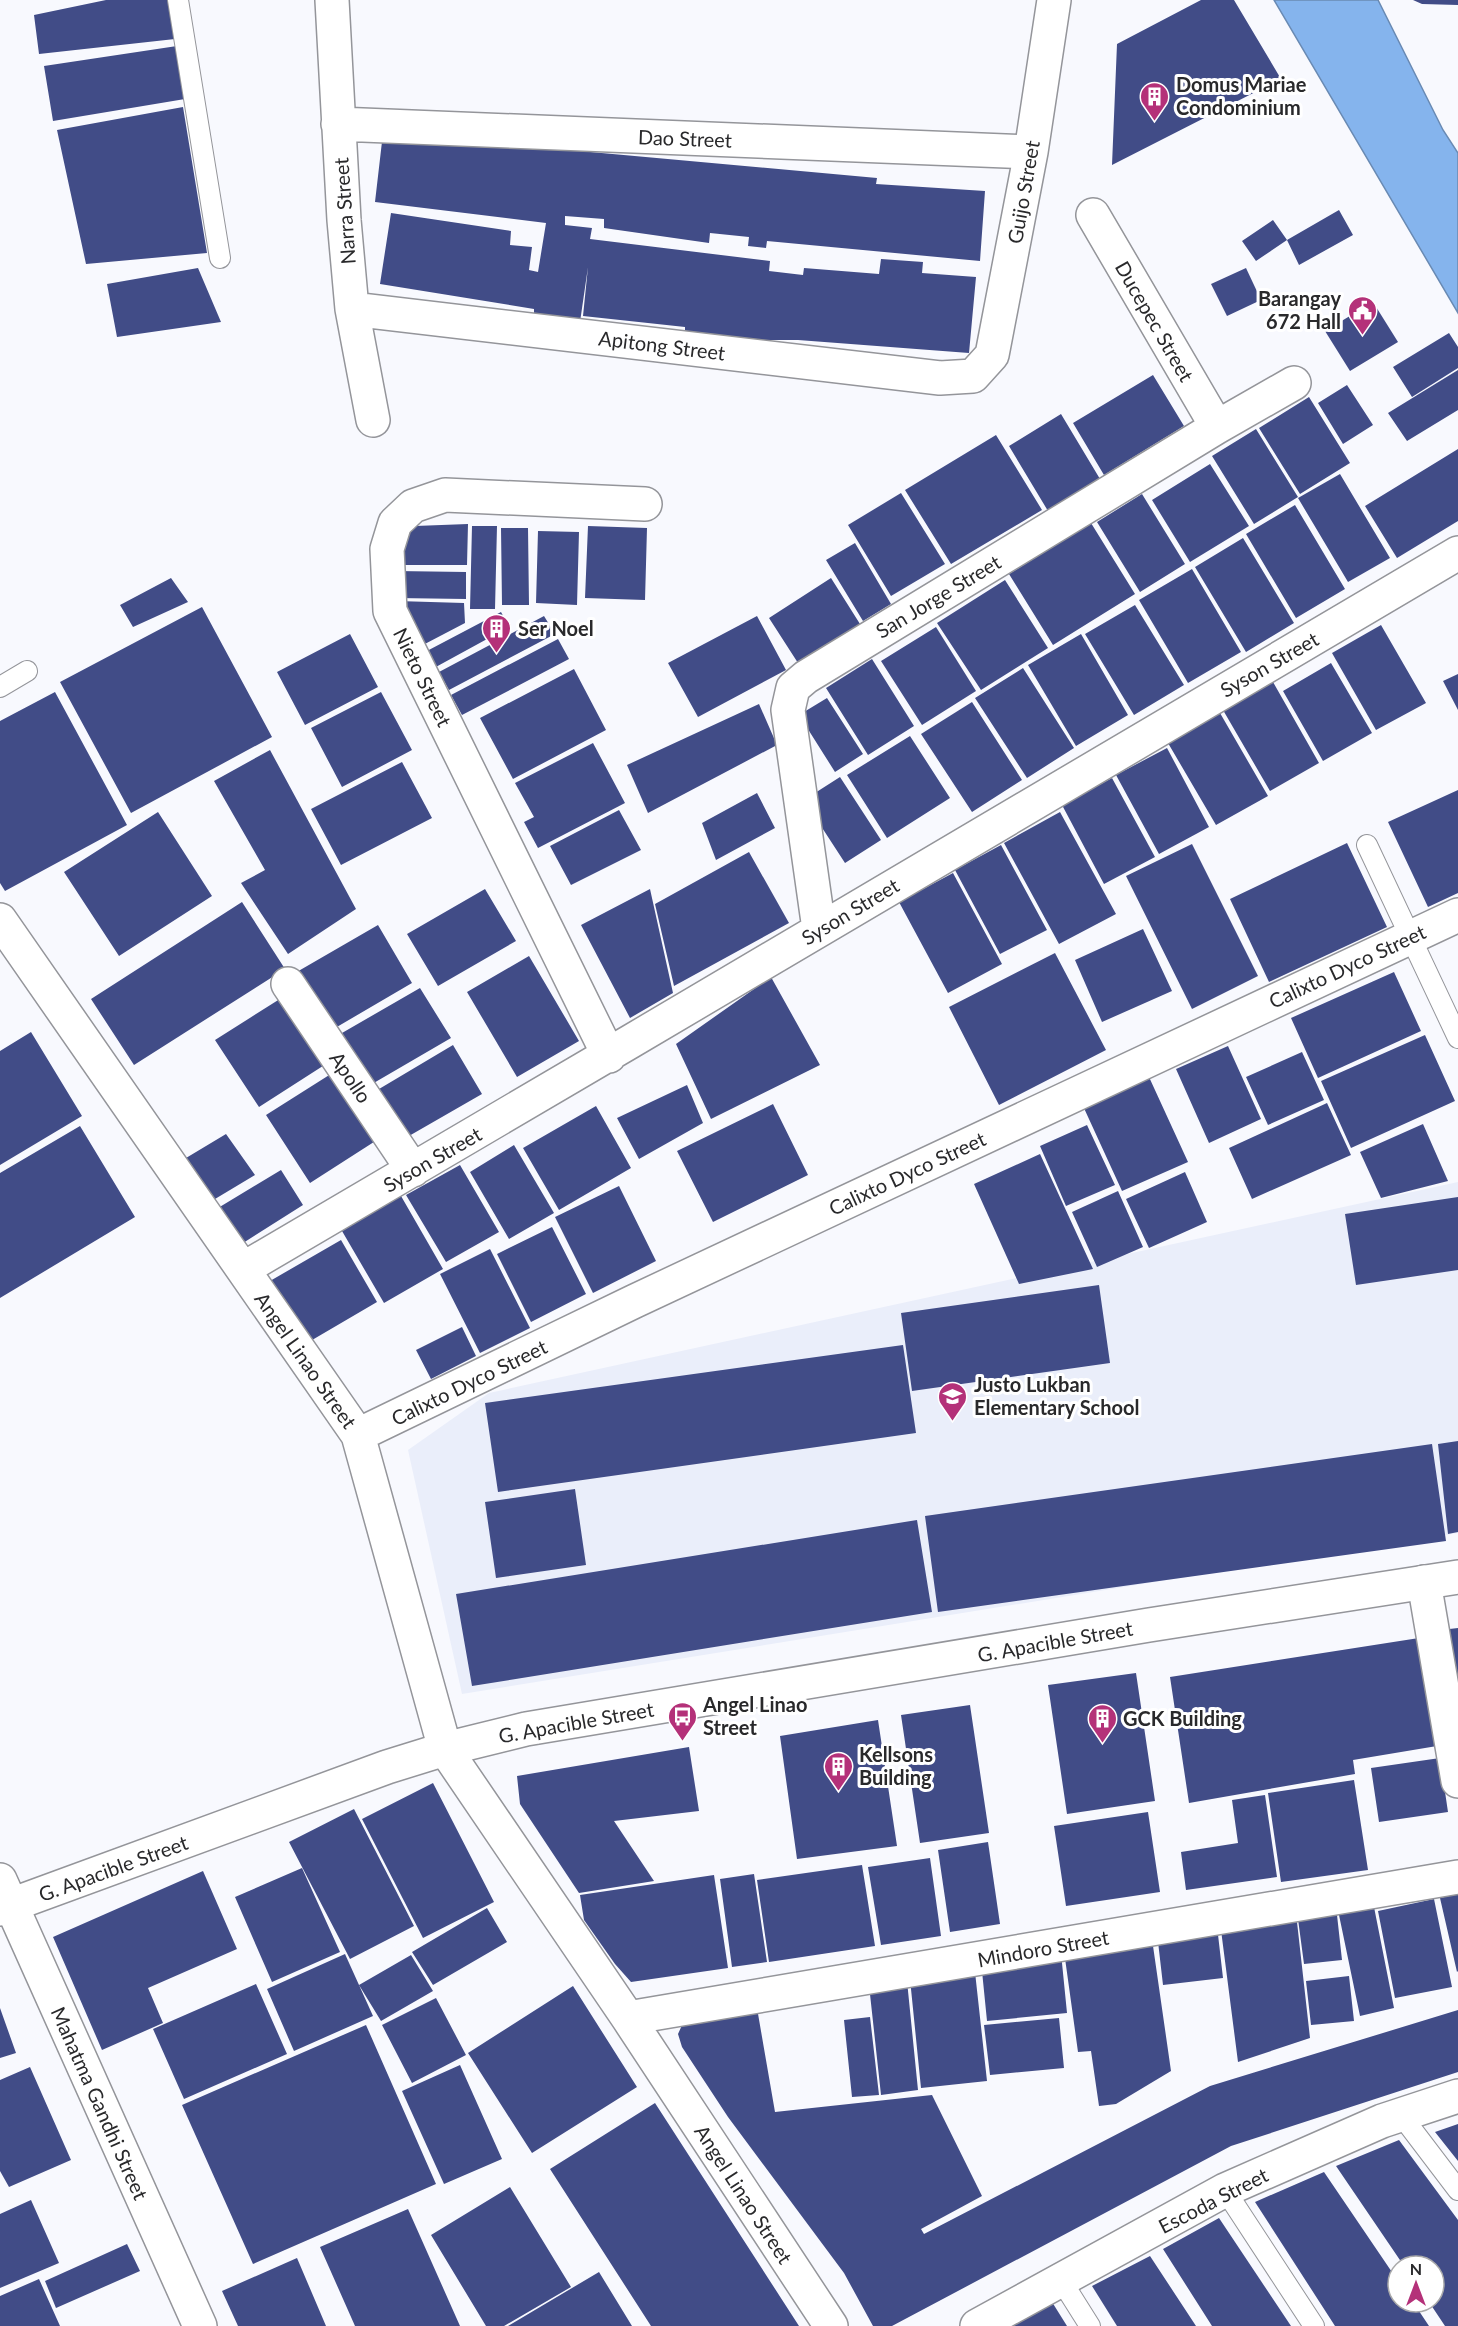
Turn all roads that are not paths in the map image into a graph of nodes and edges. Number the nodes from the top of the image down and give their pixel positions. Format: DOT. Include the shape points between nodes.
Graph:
graph roads {
  1 [pos="178,0"];
  2 [pos="332,0"];
  3 [pos="1054,0"];
  4 [pos="338,124"];
  5 [pos="1031,152"];
  6 [pos="1093,215"];
  7 [pos="220,258"];
  8 [pos="352,309"];
  9 [pos="973,376"];
  10 [pos="1293,382"];
  11 [pos="373,420"];
  12 [pos="1217,427"];
  13 [pos="645,504"];
  14 [pos="1458,553"];
  15 [pos="27,671"];
  16 [pos="0,687"];
  17 [pos="1367,845"];
  18 [pos="1458,915"];
  19 [pos="0,920"];
  20 [pos="819,929"];
  21 [pos="1411,936"];
  22 [pos="288,984"];
  23 [pos="1458,1038"];
  24 [pos="609,1056"];
  25 [pos="413,1170"];
  26 [pos="243,1269"];
  27 [pos="358,1435"];
  28 [pos="1458,1577"];
  29 [pos="1424,1582"];
  30 [pos="445,1749"];
  31 [pos="1458,1781"];
  32 [pos="1458,1877"];
  33 [pos="4,1898"];
  34 [pos="628,2018"];
  35 [pos="1458,2096"];
  36 [pos="1401,2115"];
  37 [pos="1226,2190"];
  38 [pos="1458,2190"];
  39 [pos="1061,2280"];
  40 [pos="191,2323"];
  41 [pos="831,2326"];
  42 [pos="978,2326"];
  43 [pos="1090,2326"];
  44 [pos="1314,2326"];
  1 -- 7 [label="lane"];
  2 -- 4 [label="street, Narra Street"];
  3 -- 5 [label="street, Guijo Street"];
  4 -- 5 [label="street, Dao Street"];
  4 -- 8 [label="street, Narra Street"];
  5 -- 9 [label="street, Guijo Street" via="992,355"];
  6 -- 12 [label="street, Ducepec Street"];
  8 -- 9 [label="street, Apitong Street" via="940,378"];
  8 -- 11 [label="street, Narra Street"];
  10 -- 12 [label="street, San Jorge Street"];
  12 -- 20 [label="street, San Jorge Street" via="806,676 793,688 788,710"];
  13 -- 24 [label="street, Nieto Street" via="445,495 413,506 395,523 387,549 390,612"];
  14 -- 20 [label="street, Syson Street"];
  15 -- 16 [label="lane"];
  17 -- 21 [label="lane"];
  18 -- 21 [label="street, Calixto Dyco Street"];
  19 -- 26 [label="street, Angel Linao Street"];
  20 -- 24 [label="street, Syson Street"];
  21 -- 23 [label="lane"];
  21 -- 27 [label="street, Calixto Dyco Street"];
  22 -- 25 [label="street, Apollo"];
  24 -- 25 [label="street, Syson Street"];
  25 -- 26 [label="street, Syson Street"];
  26 -- 27 [label="street, Angel Linao Street"];
  27 -- 30 [label="street, Angel Linao Street"];
  28 -- 29 [label="street, G. Apacible Street"];
  29 -- 30 [label="street, G. Apacible Street" via="526,1729"];
  29 -- 31 [label="street"];
  30 -- 33 [label="street, G. Apacible Street"];
  30 -- 34 [label="street, Angel Linao Street"];
  32 -- 34 [label="street, Mindoro Street"];
  33 -- 40 [label="street, Mahatma Gandhi Street"];
  34 -- 41 [label="street, Angel Linao Street"];
  35 -- 36 [label="street, Escoda Street"];
  36 -- 37 [label="street, Escoda Street"];
  36 -- 38 [label="lane"];
  37 -- 39 [label="street, Escoda Street"];
  37 -- 44 [label="lane"];
  39 -- 42 [label="street, Escoda Street"];
  39 -- 43 [label="lane"];
}
